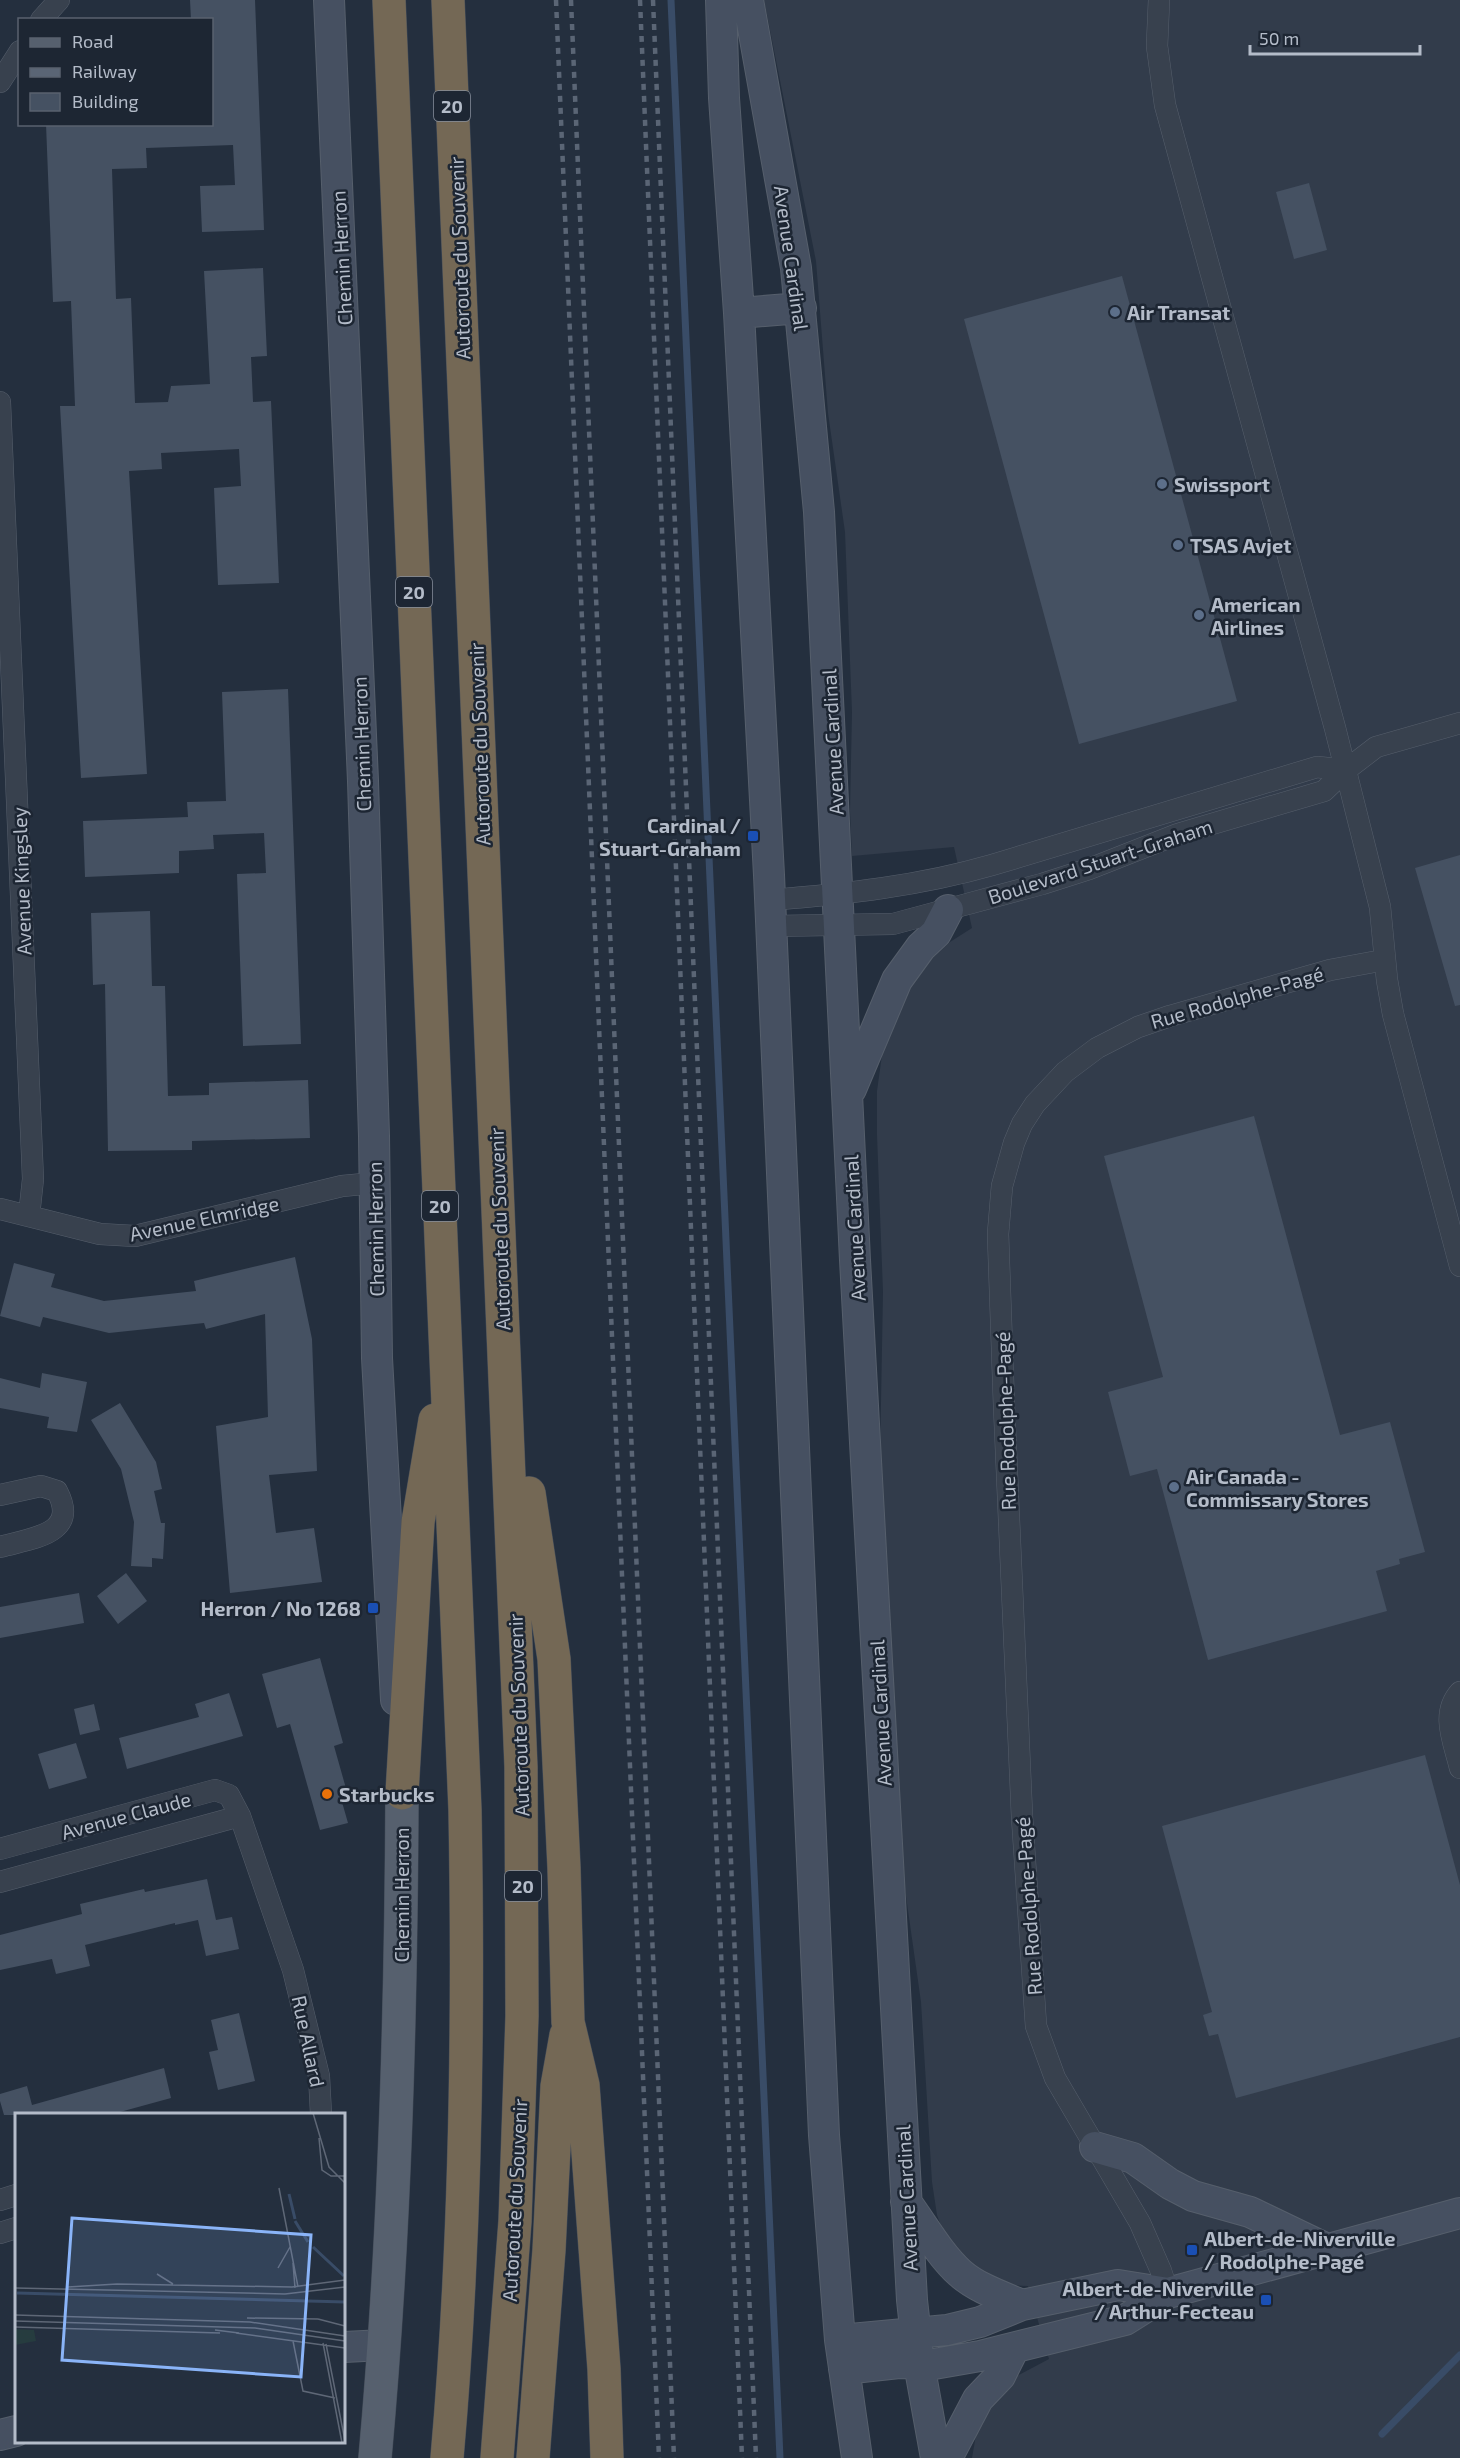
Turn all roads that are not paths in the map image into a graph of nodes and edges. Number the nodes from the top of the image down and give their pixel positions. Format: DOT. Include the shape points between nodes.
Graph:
graph roads {
  1 [pos="59,0"];
  2 [pos="329,0"];
  3 [pos="389,0"];
  4 [pos="448,0"];
  5 [pos="721,0"];
  6 [pos="748,0"];
  7 [pos="1159,0"];
  8 [pos="43,18"];
  9 [pos="18,54"];
  10 [pos="0,82"];
  11 [pos="801,308"];
  12 [pos="739,313"];
  13 [pos="0,402"];
  14 [pos="1460,723"];
  15 [pos="1346,770"];
  16 [pos="840,909"];
  17 [pos="948,910"];
  18 [pos="771,913"];
  19 [pos="1384,960"];
  20 [pos="848,1097"];
  21 [pos="374,1183"];
  22 [pos="0,1209"];
  23 [pos="29,1216"];
  24 [pos="1460,1266"];
  25 [pos="502,1314"];
  26 [pos="446,1353"];
  27 [pos="0,1495"];
  28 [pos="0,1547"];
  29 [pos="1460,1692"];
  30 [pos="1460,1768"];
  31 [pos="402,1793"];
  32 [pos="240,1816"];
  33 [pos="0,1849"];
  34 [pos="0,1882"];
  35 [pos="293,1970"];
  36 [pos="568,2022"];
  37 [pos="319,2113"];
  38 [pos="1095,2147"];
  39 [pos="15,2196"];
  40 [pos="0,2200"];
  41 [pos="906,2202"];
  42 [pos="1460,2213"];
  43 [pos="15,2229"];
  44 [pos="0,2233"];
  45 [pos="1327,2249"];
  46 [pos="1168,2293"];
  47 [pos="1022,2305"];
  48 [pos="915,2333"];
  49 [pos="840,2340"];
  50 [pos="384,2344"];
  51 [pos="345,2348"];
  52 [pos="1014,2348"];
  53 [pos="919,2364"];
  54 [pos="844,2369"];
  55 [pos="15,2431"];
  56 [pos="0,2435"];
  57 [pos="375,2458"];
  58 [pos="447,2458"];
  59 [pos="497,2458"];
  60 [pos="533,2458"];
  61 [pos="607,2458"];
  62 [pos="857,2458"];
  63 [pos="936,2458"];
  64 [pos="947,2458"];
  1 -- 8 [label="street"];
  2 -- 21 [label="main road, Chemin Herron" via="363,781"];
  3 -- 26 [label="highway, 20"];
  4 -- 25 [label="highway, Autoroute du Souvenir / 20"];
  5 -- 12 [label="main road" via="725,127"];
  6 -- 11 [label="main road, Avenue Cardinal"];
  7 -- 15 [label="street" via="1157,46 1165,105"];
  9 -- 10 [label="street"];
  11 -- 12 [label="main road"];
  11 -- 16 [label="main road, Avenue Cardinal" via="824,573"];
  12 -- 18 [label="main road"];
  13 -- 23 [label="street, Avenue Kingsley" via="33,1179"];
  14 -- 15 [label="street, Boulevard Stuart-Graham" via="1376,747"];
  15 -- 16 [label="street, Boulevard Stuart-Graham" via="1317,767 970,872 899,887"];
  15 -- 17 [label="street, Boulevard Stuart-Graham" via="1324,791 1178,834 1068,876"];
  15 -- 19 [label="street" via="1380,906"];
  16 -- 17 [label="street, Boulevard Stuart-Graham" via="878,926"];
  16 -- 18 [label="street, Boulevard Stuart-Graham"];
  16 -- 18 [label="street, Boulevard Stuart-Graham"];
  16 -- 20 [label="main road, Avenue Cardinal"];
  17 -- 20 [label="main road" via="936,933 897,980"];
  18 -- 49 [label="main road" via="822,2090"];
  19 -- 24 [label="street" via="1393,1014"];
  19 -- 38 [label="street, Rue Rodolphe-Pagé" via="1330,970 1170,1016 1117,1037 1081,1059 1050,1086 1022,1124 1008,1161 999,1209 999,1289 1034,2007 1048,2063"];
  20 -- 41 [label="main road, Avenue Cardinal"];
  21 -- 23 [label="street, Avenue Elmridge" via="342,1186 135,1236 100,1234"];
  21 -- 31 [label="main road, Chemin Herron" via="379,1392"];
  22 -- 23 [label="street, Avenue Elmridge"];
  25 -- 36 [label="highway" via="554,1659"];
  25 -- 59 [label="highway, Autoroute du Souvenir / 20" via="519,1690 523,1896 515,2221"];
  26 -- 31 [label="highway" via="418,1522"];
  26 -- 58 [label="highway, 20" via="465,1810 467,1953 463,2184"];
  27 -- 28 [label="street" via="41,1486 57,1491 64,1504 63,1519 52,1532"];
  29 -- 30 [label="street" via="1450,1707 1449,1717"];
  31 -- 50 [label="main road, Chemin Herron" via="400,2015"];
  32 -- 33 [label="street, Avenue Claude" via="229,1795 215,1790"];
  32 -- 34 [label="street, Avenue Claude"];
  32 -- 35 [label="street, Avenue Claude"];
  35 -- 37 [label="street, Rue Allard" via="319,2076"];
  36 -- 60 [label="highway" via="557,2085"];
  36 -- 61 [label="highway" via="584,2085"];
  38 -- 45 [label="main road" via="1133,2158 1193,2196 1250,2212"];
  38 -- 46 [label="street, Rue Rodolphe-Pagé" via="1140,2223"];
  39 -- 40 [label="street"];
  41 -- 47 [label="main road" via="961,2274"];
  41 -- 48 [label="main road, Avenue Cardinal"];
  42 -- 45 [label="main road"];
  43 -- 44 [label="street"];
  45 -- 46 [label="main road"];
  46 -- 47 [label="main road" via="1118,2285"];
  46 -- 52 [label="main road" via="1125,2320"];
  47 -- 48 [label="main road" via="980,2322"];
  48 -- 49 [label="main road"];
  48 -- 53 [label="main road, Avenue Cardinal"];
  49 -- 54 [label="main road"];
  50 -- 51 [label="main road"];
  50 -- 57 [label="main road, Chemin Herron"];
  52 -- 53 [label="main road" via="948,2363"];
  52 -- 64 [label="main road" via="1000,2376 978,2399"];
  53 -- 54 [label="main road"];
  53 -- 63 [label="main road, Avenue Cardinal"];
  54 -- 62 [label="main road"];
  55 -- 56 [label="main road"];
}
